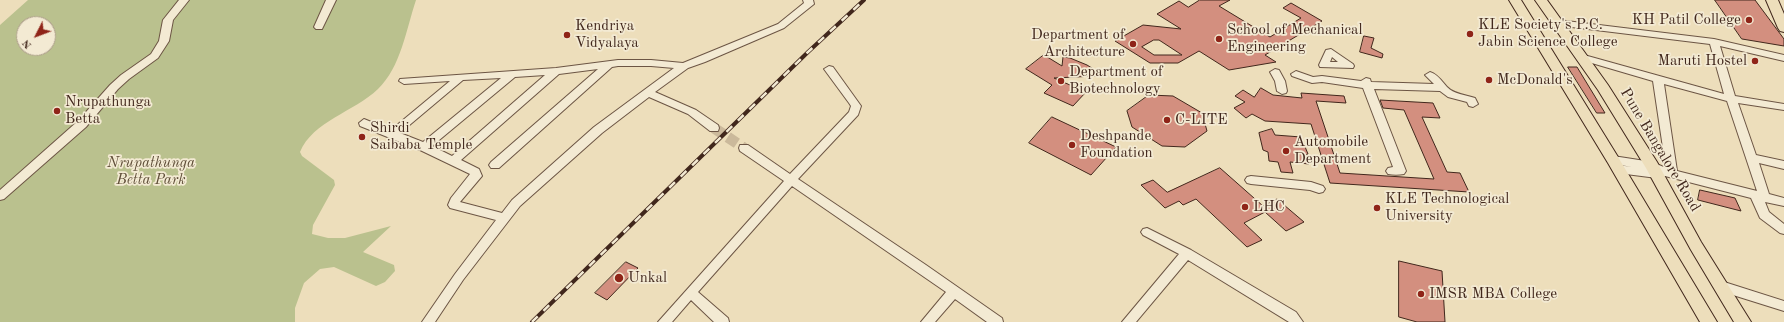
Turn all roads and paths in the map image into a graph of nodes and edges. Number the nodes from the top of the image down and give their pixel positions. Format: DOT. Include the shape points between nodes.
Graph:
graph roads {
  1 [pos="184,0"];
  2 [pos="331,0"];
  3 [pos="808,0"];
  4 [pos="1515,0"];
  5 [pos="1542,0"];
  6 [pos="1772,0"];
  7 [pos="1782,21"];
  8 [pos="1558,23"];
  9 [pos="319,28"];
  10 [pos="1714,42"];
  11 [pos="1581,57"];
  12 [pos="1784,58"];
  13 [pos="608,65"];
  14 [pos="684,66"];
  15 [pos="829,69"];
  16 [pos="556,71"];
  17 [pos="1275,72"];
  18 [pos="512,74"];
  19 [pos="1296,74"];
  20 [pos="1430,75"];
  21 [pos="461,77"];
  22 [pos="1658,78"];
  23 [pos="404,81"];
  24 [pos="1367,84"];
  25 [pos="1442,88"];
  26 [pos="1282,91"];
  27 [pos="648,93"];
  28 [pos="1731,98"];
  29 [pos="1473,104"];
  30 [pos="1784,107"];
  31 [pos="364,123"];
  32 [pos="714,128"];
  33 [pos="393,134"];
  34 [pos="424,147"];
  35 [pos="744,148"];
  36 [pos="1752,158"];
  37 [pos="453,161"];
  38 [pos="1616,164"];
  39 [pos="495,165"];
  40 [pos="1784,165"];
  41 [pos="1392,171"];
  42 [pos="1662,171"];
  43 [pos="792,179"];
  44 [pos="1251,180"];
  45 [pos="1319,189"];
  46 [pos="0,196"];
  47 [pos="1761,197"];
  48 [pos="1784,202"];
  49 [pos="506,218"];
  50 [pos="1784,230"];
  51 [pos="1147,232"];
  52 [pos="1187,253"];
  53 [pos="1721,286"];
  54 [pos="954,291"];
  55 [pos="691,293"];
  56 [pos="1784,306"];
  57 [pos="428,322"];
  58 [pos="664,322"];
  59 [pos="723,322"];
  60 [pos="927,322"];
  61 [pos="997,322"];
  62 [pos="1128,322"];
  63 [pos="1297,322"];
  64 [pos="1709,322"];
  65 [pos="1743,322"];
  1 -- 46 [label="street" via="168,20 164,41 155,56 125,77 82,124"];
  2 -- 9 [label="street"];
  3 -- 14 [label="street" via="809,4 781,26"];
  4 -- 38 [label="main road"];
  5 -- 8 [label="main road, Pune Bangalore Road"];
  6 -- 7 [label="main road"];
  8 -- 10 [label="street"];
  8 -- 11 [label="main road, Pune Bangalore Road"];
  10 -- 12 [label="street"];
  10 -- 28 [label="street"];
  11 -- 22 [label="street"];
  11 -- 42 [label="main road, Pune Bangalore Road"];
  13 -- 14 [label="street" via="651,62"];
  13 -- 16 [label="street"];
  13 -- 39 [label="street"];
  14 -- 27 [label="street"];
  15 -- 43 [label="street" via="854,102 855,110"];
  16 -- 18 [label="street"];
  16 -- 37 [label="street"];
  17 -- 26 [label="street"];
  18 -- 21 [label="street"];
  18 -- 34 [label="street"];
  19 -- 24 [label="street" via="1312,80"];
  20 -- 25 [label="street"];
  21 -- 23 [label="street"];
  21 -- 33 [label="street"];
  22 -- 28 [label="street"];
  22 -- 42 [label="street"];
  24 -- 25 [label="street"];
  24 -- 41 [label="street" via="1400,171"];
  25 -- 29 [label="street" via="1452,95 1471,100"];
  27 -- 32 [label="street" via="692,112"];
  27 -- 49 [label="street" via="587,139 516,204"];
  28 -- 30 [label="street"];
  28 -- 36 [label="street"];
  31 -- 33 [label="street"];
  33 -- 34 [label="street"];
  34 -- 37 [label="street"];
  35 -- 43 [label="street"];
  36 -- 40 [label="street"];
  36 -- 47 [label="street"];
  37 -- 49 [label="street" via="475,172 476,175 454,204"];
  38 -- 42 [label="street"];
  38 -- 64 [label="main road"];
  42 -- 47 [label="street"];
  42 -- 53 [label="main road, Pune Bangalore Road" via="1693,240"];
  43 -- 54 [label="street"];
  43 -- 55 [label="street"];
  44 -- 45 [label="street"];
  47 -- 48 [label="street"];
  47 -- 50 [label="street" via="1764,215"];
  49 -- 57 [label="street" via="459,277"];
  51 -- 52 [label="street"];
  52 -- 62 [label="street"];
  52 -- 63 [label="street"];
  53 -- 56 [label="street"];
  53 -- 65 [label="main road, Pune Bangalore Road"];
  54 -- 60 [label="street"];
  54 -- 61 [label="street"];
  55 -- 58 [label="street"];
  55 -- 59 [label="street"];
}
